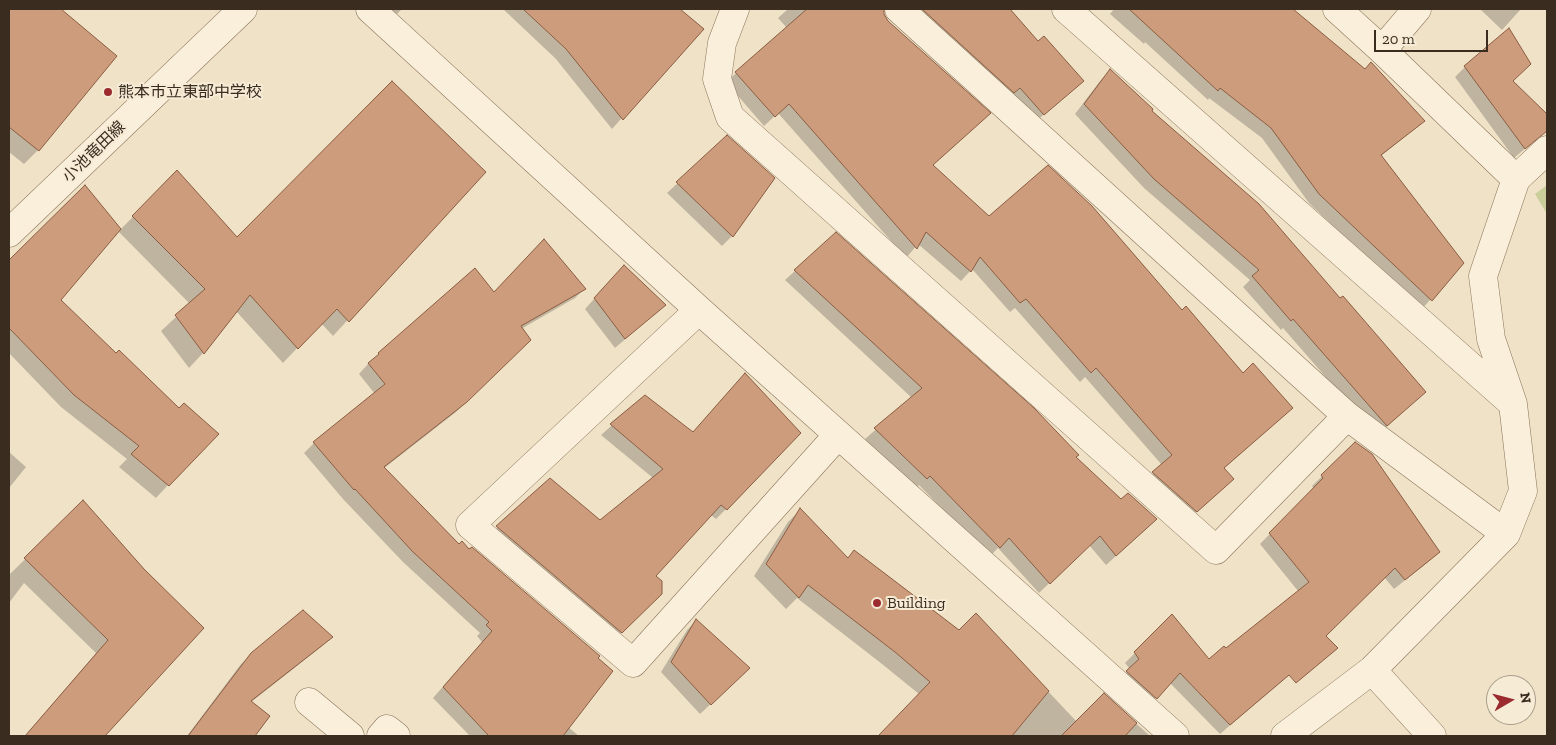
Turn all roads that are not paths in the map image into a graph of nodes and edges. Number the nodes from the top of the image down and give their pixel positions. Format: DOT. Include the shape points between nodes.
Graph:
graph roads {
  1 [pos="243,9"];
  2 [pos="370,9"];
  3 [pos="735,9"];
  4 [pos="899,9"];
  5 [pos="1066,9"];
  6 [pos="1337,9"];
  7 [pos="1417,9"];
  8 [pos="1382,50"];
  9 [pos="1547,150"];
  10 [pos="1516,179"];
  11 [pos="9,233"];
  12 [pos="699,310"];
  13 [pos="1513,404"];
  14 [pos="1347,416"];
  15 [pos="838,435"];
  16 [pos="1506,534"];
  17 [pos="1372,670"];
  18 [pos="309,702"];
  19 [pos="350,736"];
  20 [pos="381,736"];
  21 [pos="396,736"];
  22 [pos="1175,736"];
  23 [pos="1285,736"];
  24 [pos="1432,736"];
  1 -- 11 [label="street, 小池竜田線"];
  2 -- 12 [label="street"];
  3 -- 14 [label="street" via="722,43 717,80 730,117 1216,550"];
  4 -- 14 [label="street"];
  5 -- 13 [label="street"];
  6 -- 8 [label="street"];
  7 -- 8 [label="street"];
  8 -- 10 [label="street"];
  9 -- 10 [label="street"];
  10 -- 13 [label="street" via="1483,276 1491,339"];
  12 -- 15 [label="street"];
  12 -- 15 [label="street" via="470,524 633,663"];
  13 -- 16 [label="street" via="1523,491"];
  14 -- 16 [label="street"];
  15 -- 22 [label="street"];
  16 -- 17 [label="street"];
  17 -- 23 [label="street"];
  17 -- 24 [label="street"];
  18 -- 19 [label="street"];
  20 -- 21 [label="street" via="387,729"];
}
